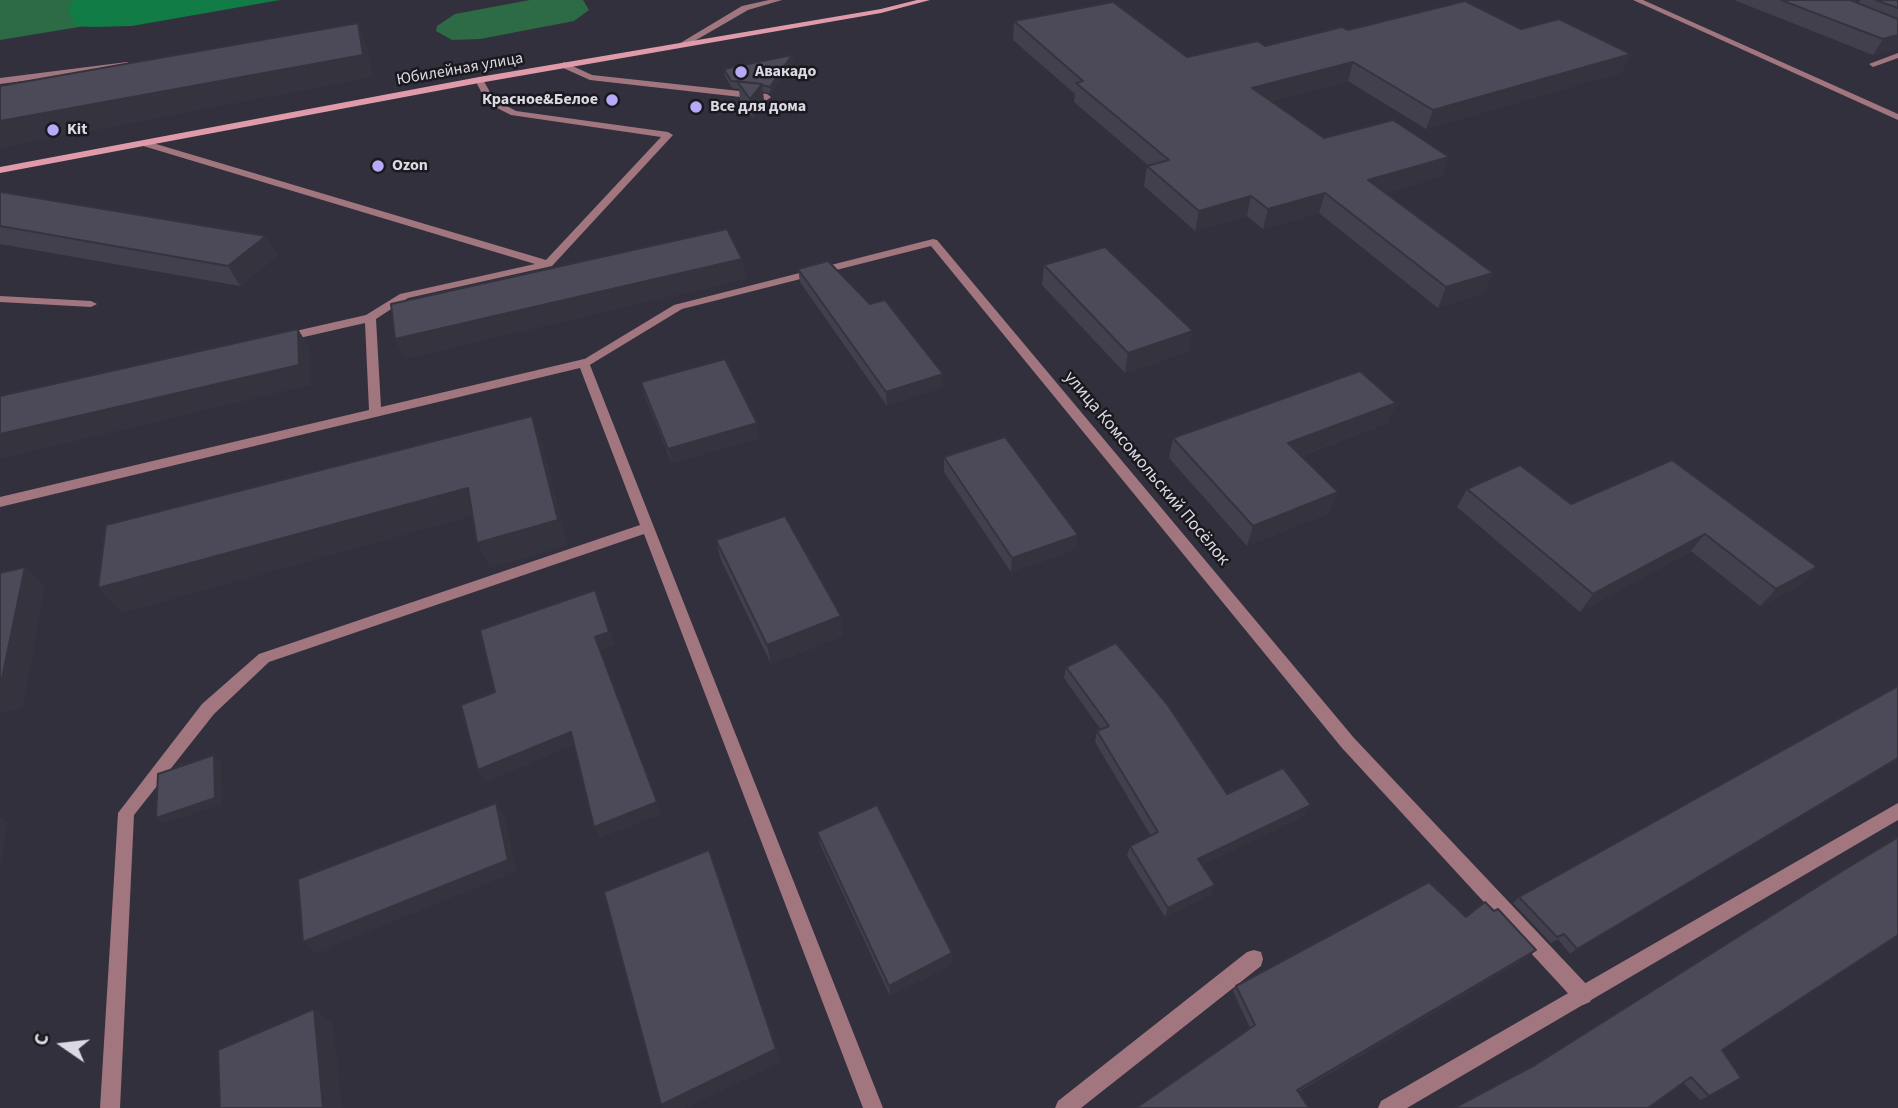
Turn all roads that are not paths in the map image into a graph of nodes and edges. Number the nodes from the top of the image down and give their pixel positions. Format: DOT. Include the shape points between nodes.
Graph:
graph roads {
  1 [pos="778,0"];
  2 [pos="926,0"];
  3 [pos="1637,0"];
  4 [pos="681,45"];
  5 [pos="1898,55"];
  6 [pos="1873,64"];
  7 [pos="135,65"];
  8 [pos="564,65"];
  9 [pos="479,80"];
  10 [pos="0,81"];
  11 [pos="767,97"];
  12 [pos="1898,117"];
  13 [pos="143,143"];
  14 [pos="0,170"];
  15 [pos="548,264"];
  16 [pos="0,299"];
  17 [pos="91,304"];
  18 [pos="370,317"];
  19 [pos="264,342"];
  20 [pos="584,363"];
  21 [pos="375,413"];
  22 [pos="0,502"];
  23 [pos="647,528"];
  24 [pos="1898,811"];
  25 [pos="1255,959"];
  26 [pos="1583,995"];
  27 [pos="110,1108"];
  28 [pos="873,1108"];
  29 [pos="1065,1108"];
  30 [pos="1388,1108"];
  1 -- 4 [label="street" via="745,8"];
  2 -- 4 [label="street, Юбилейная улица"];
  3 -- 12 [label="street"];
  4 -- 8 [label="street, Юбилейная улица"];
  5 -- 6 [label="street"];
  7 -- 10 [label="street"];
  8 -- 9 [label="street, Юбилейная улица"];
  8 -- 11 [label="street" via="590,77"];
  9 -- 13 [label="street, Юбилейная улица"];
  9 -- 15 [label="street" via="489,102 514,113 668,135"];
  13 -- 14 [label="street, Юбилейная улица"];
  13 -- 15 [label="street"];
  15 -- 18 [label="street" via="404,296"];
  16 -- 17 [label="street"];
  18 -- 19 [label="street"];
  18 -- 21 [label="street"];
  20 -- 21 [label="street"];
  20 -- 23 [label="street"];
  20 -- 26 [label="street, улица Комсомольский Посёлок" via="678,307 933,242 1348,743"];
  21 -- 22 [label="street"];
  23 -- 27 [label="street" via="264,658 208,709 126,813"];
  23 -- 28 [label="street"];
  24 -- 26 [label="street"];
  25 -- 29 [label="street"];
  26 -- 30 [label="street"];
}
